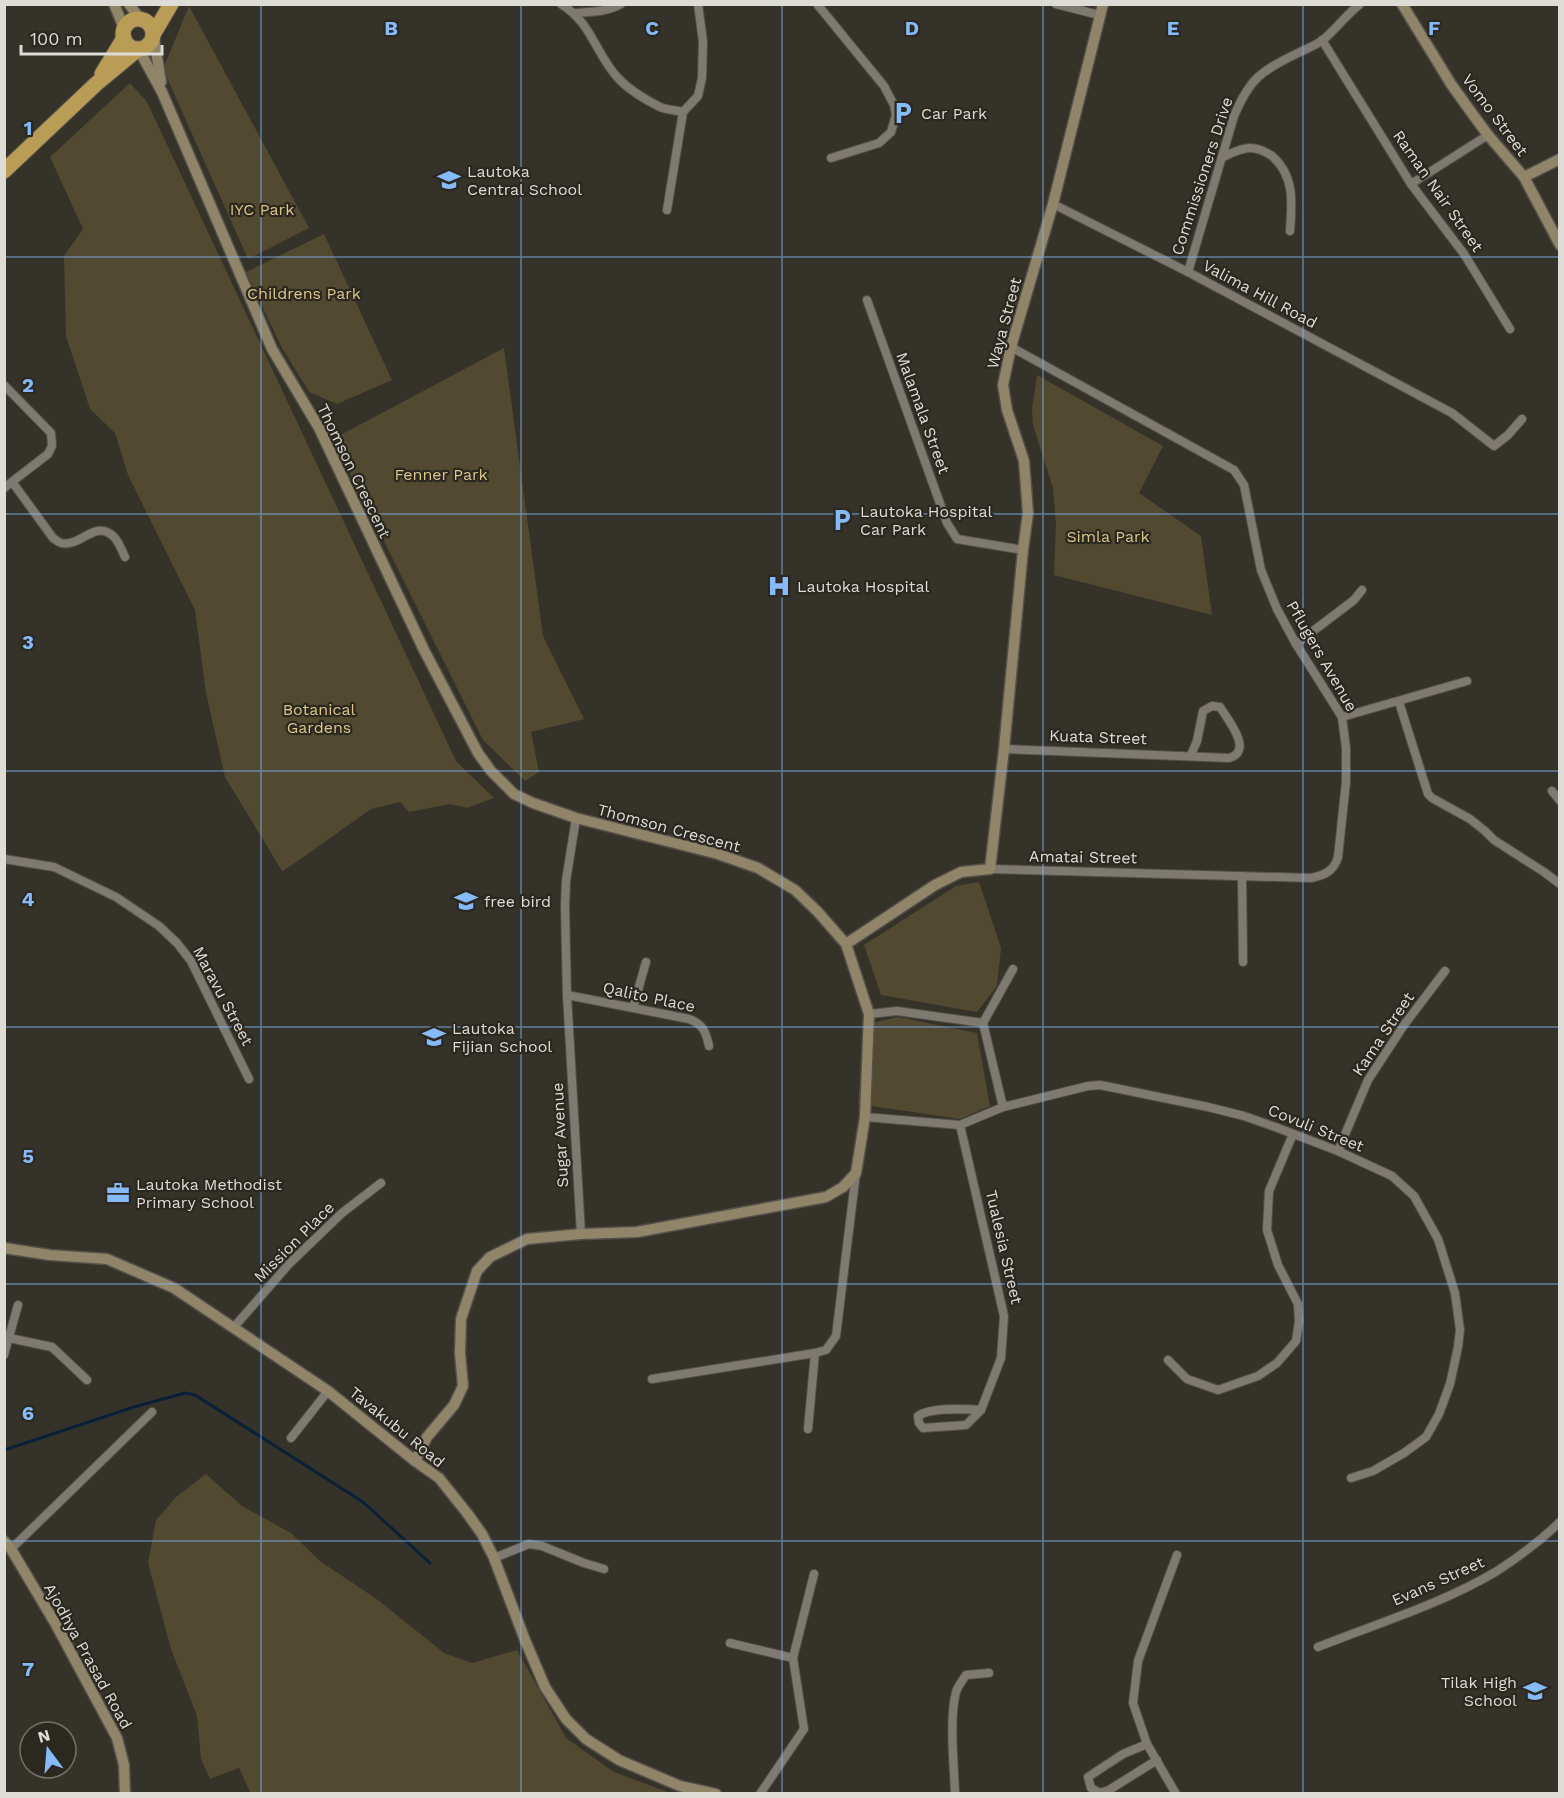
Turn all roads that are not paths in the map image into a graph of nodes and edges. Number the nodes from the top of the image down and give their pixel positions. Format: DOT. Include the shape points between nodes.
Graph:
graph roads {
  1 [pos="114,4"];
  2 [pos="129,4"];
  3 [pos="162,4"];
  4 [pos="171,4"];
  5 [pos="561,4"];
  6 [pos="621,4"];
  7 [pos="698,4"];
  8 [pos="817,4"];
  9 [pos="1056,4"];
  10 [pos="1360,4"];
  11 [pos="1402,4"];
  12 [pos="1101,10"];
  13 [pos="574,13"];
  14 [pos="141,19"];
  15 [pos="124,33"];
  16 [pos="154,35"];
  17 [pos="1322,40"];
  18 [pos="138,50"];
  19 [pos="96,84"];
  20 [pos="162,92"];
  21 [pos="683,112"];
  22 [pos="1488,135"];
  23 [pos="1223,157"];
  24 [pos="831,158"];
  25 [pos="1560,159"];
  26 [pos="4,171"];
  27 [pos="1524,177"];
  28 [pos="1411,184"];
  29 [pos="1053,204"];
  30 [pos="667,210"];
  31 [pos="1290,231"];
  32 [pos="1560,245"];
  33 [pos="1188,272"];
  34 [pos="867,300"];
  35 [pos="1510,329"];
  36 [pos="1011,347"];
  37 [pos="4,386"];
  38 [pos="1522,419"];
  39 [pos="9,486"];
  40 [pos="1023,550"];
  41 [pos="125,557"];
  42 [pos="1362,590"];
  43 [pos="1296,644"];
  44 [pos="1467,681"];
  45 [pos="1399,702"];
  46 [pos="1342,717"];
  47 [pos="1004,748"];
  48 [pos="1191,755"];
  49 [pos="1552,791"];
  50 [pos="1560,801"];
  51 [pos="576,818"];
  52 [pos="4,859"];
  53 [pos="1336,866"];
  54 [pos="990,869"];
  55 [pos="1242,876"];
  56 [pos="1560,884"];
  57 [pos="846,944"];
  58 [pos="646,962"];
  59 [pos="1243,962"];
  60 [pos="1013,969"];
  61 [pos="1445,971"];
  62 [pos="567,995"];
  63 [pos="633,1008"];
  64 [pos="869,1014"];
  65 [pos="983,1023"];
  66 [pos="709,1046"];
  67 [pos="249,1079"];
  68 [pos="1003,1107"];
  69 [pos="865,1117"];
  70 [pos="960,1125"];
  71 [pos="1293,1134"];
  72 [pos="1338,1151"];
  73 [pos="856,1173"];
  74 [pos="381,1183"];
  75 [pos="581,1234"];
  76 [pos="4,1248"];
  77 [pos="18,1305"];
  78 [pos="234,1327"];
  79 [pos="9,1338"];
  80 [pos="815,1353"];
  81 [pos="4,1355"];
  82 [pos="1168,1359"];
  83 [pos="652,1379"];
  84 [pos="87,1380"];
  85 [pos="328,1391"];
  86 [pos="981,1410"];
  87 [pos="152,1412"];
  88 [pos="808,1430"];
  89 [pos="291,1438"];
  90 [pos="415,1461"];
  91 [pos="1351,1478"];
  92 [pos="1560,1522"];
  93 [pos="8,1545"];
  94 [pos="1177,1555"];
  95 [pos="494,1558"];
  96 [pos="604,1569"];
  97 [pos="814,1574"];
  98 [pos="730,1642"];
  99 [pos="1318,1647"];
  100 [pos="793,1658"];
  101 [pos="989,1673"];
  102 [pos="1147,1744"];
  103 [pos="1156,1760"];
  104 [pos="125,1794"];
  105 [pos="716,1794"];
  106 [pos="760,1794"];
  107 [pos="955,1794"];
  108 [pos="1176,1794"];
  1 -- 15 [label="main road"];
  2 -- 14 [label="main road"];
  3 -- 14 [label="highway"];
  4 -- 16 [label="highway"];
  5 -- 13 [label="street"];
  6 -- 13 [label="street"];
  7 -- 21 [label="street" via="702,78 698,96"];
  8 -- 24 [label="street" via="884,86 896,115 891,132 879,143"];
  9 -- 12 [label="street"];
  10 -- 17 [label="street, Commissioners Drive"];
  11 -- 22 [label="main road, Vomo Street"];
  12 -- 29 [label="main road, Waya Street"];
  13 -- 21 [label="street" via="621,81 661,108"];
  14 -- 15 [label="highway" via="130,21"];
  14 -- 16 [label="highway" via="150,24"];
  15 -- 18 [label="highway" via="129,46"];
  15 -- 19 [label="highway"];
  16 -- 18 [label="highway" via="148,46"];
  16 -- 20 [label="main road, Thomson Crescent"];
  17 -- 23 [label="street, Commissioners Drive" via="1262,72 1251,84 1234,116"];
  17 -- 28 [label="street, Raman Nair Street"];
  18 -- 19 [label="highway"];
  18 -- 20 [label="main road, Thomson Crescent"];
  19 -- 26 [label="highway"];
  20 -- 51 [label="main road, Thomson Crescent" via="272,349 318,428 424,651 478,753 514,794"];
  21 -- 30 [label="street"];
  22 -- 27 [label="main road, Vomo Street"];
  22 -- 28 [label="street"];
  23 -- 31 [label="street" via="1241,149 1258,149 1281,166 1292,191"];
  23 -- 33 [label="street, Commissioners Drive"];
  25 -- 27 [label="main road"];
  27 -- 32 [label="main road, Vomo Street"];
  28 -- 35 [label="street, Raman Nair Street" via="1464,254"];
  29 -- 33 [label="street, Valima Hill Road"];
  29 -- 36 [label="main road, Waya Street"];
  33 -- 38 [label="street, Valima Hill Road" via="1452,413 1494,446"];
  34 -- 40 [label="street, Malamala Street" via="947,523 957,539"];
  36 -- 40 [label="main road, Waya Street" via="1003,385 1024,460 1028,513"];
  36 -- 43 [label="street, Pflugers Avenue" via="1234,470 1244,485 1261,570"];
  37 -- 39 [label="street" via="51,433 52,446 48,454"];
  39 -- 41 [label="street" via="62,544 98,530 107,531"];
  40 -- 47 [label="main road, Waya Street"];
  42 -- 43 [label="street"];
  43 -- 46 [label="street, Pflugers Avenue"];
  44 -- 45 [label="street"];
  45 -- 46 [label="street"];
  45 -- 56 [label="street" via="1428,794 1470,819"];
  46 -- 53 [label="street, Pflugers Avenue" via="1346,782"];
  47 -- 48 [label="street, Kuata Street"];
  47 -- 54 [label="main road, Waya Street"];
  48 -- 48 [label="street, Kuata Street" via="1229,758 1240,751 1238,738 1220,707 1203,711"];
  49 -- 50 [label="street"];
  51 -- 57 [label="main road, Thomson Crescent" via="758,868 795,890"];
  51 -- 62 [label="street, Sugar Avenue" via="566,881"];
  52 -- 67 [label="street, Maravu Street" via="54,867 116,897 159,926 191,961"];
  53 -- 55 [label="street, Amatai Street" via="1326,875 1311,878"];
  54 -- 55 [label="street, Amatai Street"];
  54 -- 57 [label="main road, Amatai Street" via="961,872 935,885"];
  55 -- 59 [label="street"];
  57 -- 64 [label="main road, Thomson Crescent"];
  58 -- 63 [label="street"];
  60 -- 65 [label="street"];
  61 -- 72 [label="street, Kama Street" via="1368,1080"];
  62 -- 63 [label="street, Qalito Place"];
  62 -- 75 [label="street, Sugar Avenue"];
  63 -- 66 [label="street, Qalito Place" via="697,1022"];
  64 -- 65 [label="street" via="897,1011"];
  64 -- 69 [label="main road, Thomson Crescent"];
  65 -- 68 [label="street"];
  68 -- 70 [label="street, Covuli Street"];
  68 -- 71 [label="street, Covuli Street" via="1100,1086 1208,1107"];
  69 -- 70 [label="street, Covuli Street"];
  69 -- 73 [label="main road, Thomson Crescent"];
  70 -- 86 [label="street, Tualesia Street" via="1004,1316 1001,1358"];
  71 -- 72 [label="street, Covuli Street"];
  71 -- 82 [label="street" via="1269,1191 1267,1230 1278,1265 1298,1304 1296,1341 1277,1363 1258,1376 1218,1390 1187,1379"];
  72 -- 91 [label="street, Covuli Street" via="1392,1176 1414,1196 1438,1239 1455,1293 1460,1330 1450,1384 1426,1437 1373,1471"];
  73 -- 75 [label="main road" via="826,1197 637,1232"];
  73 -- 80 [label="street" via="836,1336 826,1350"];
  74 -- 78 [label="street, Mission Place" via="342,1213 289,1264"];
  75 -- 90 [label="main road" via="527,1239 490,1257 477,1270 461,1319 463,1386"];
  76 -- 78 [label="main road, Tavakubu Road" via="107,1259 174,1288"];
  77 -- 79 [label="street"];
  78 -- 85 [label="main road, Tavakubu Road"];
  79 -- 81 [label="street"];
  79 -- 84 [label="street" via="52,1347"];
  80 -- 83 [label="street"];
  80 -- 88 [label="street"];
  85 -- 89 [label="street"];
  85 -- 90 [label="main road, Tavakubu Road"];
  86 -- 86 [label="street" via="924,1413 918,1416 919,1423 923,1428 966,1425"];
  87 -- 93 [label="street"];
  90 -- 95 [label="main road, Tavakubu Road" via="439,1478 482,1534"];
  92 -- 99 [label="street, Evans Street" via="1498,1570 1435,1601"];
  93 -- 104 [label="main road, Ajodhya Prasad Road" via="117,1738 124,1765"];
  94 -- 102 [label="street" via="1138,1661 1132,1703"];
  95 -- 96 [label="street" via="529,1544"];
  95 -- 105 [label="main road, Tavakubu Road" via="545,1688 566,1719 586,1739 619,1760 680,1786"];
  97 -- 100 [label="street"];
  98 -- 100 [label="street"];
  100 -- 106 [label="street" via="804,1729"];
  101 -- 107 [label="street" via="966,1675 957,1689 953,1725"];
  102 -- 103 [label="street"];
  102 -- 103 [label="street" via="1088,1777 1091,1788 1109,1790"];
  103 -- 108 [label="street"];
}
